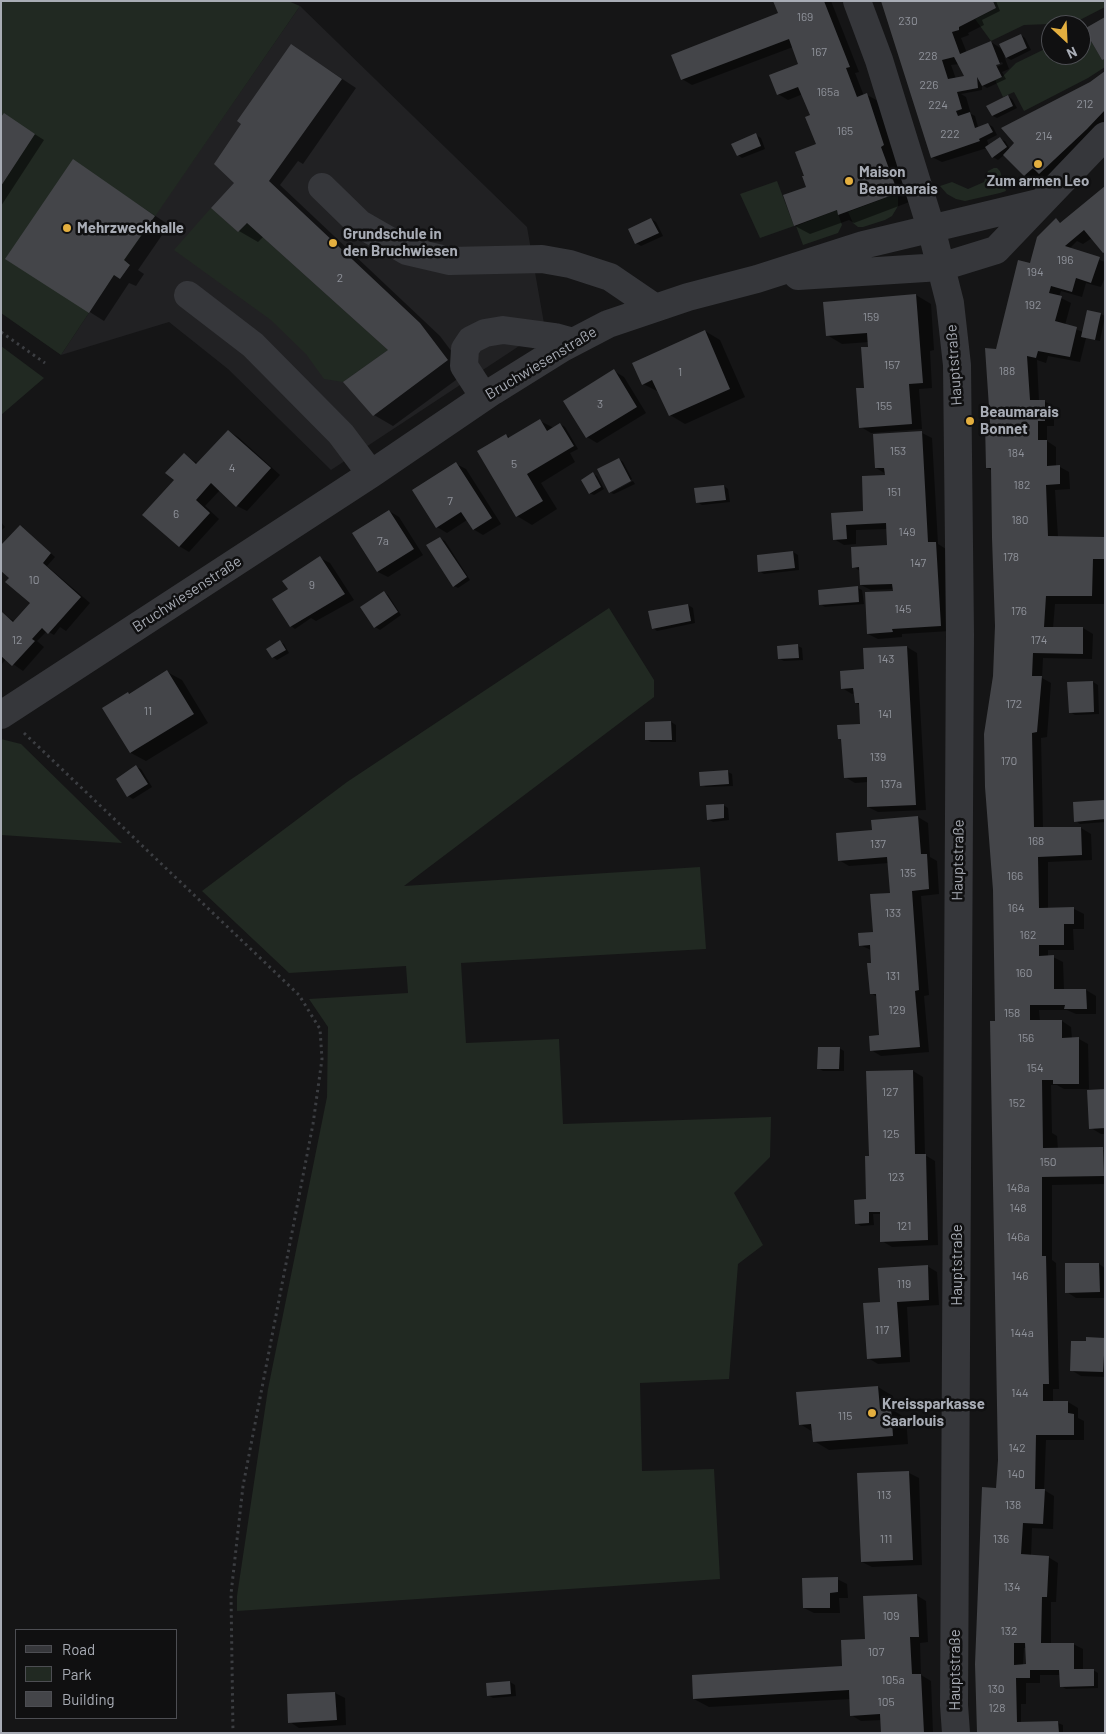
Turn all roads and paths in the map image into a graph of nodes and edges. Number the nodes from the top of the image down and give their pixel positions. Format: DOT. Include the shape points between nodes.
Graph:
graph roads {
  1 [pos="856,1"];
  2 [pos="1105,136"];
  3 [pos="322,187"];
  4 [pos="1042,202"];
  5 [pos="931,228"];
  6 [pos="941,267"];
  7 [pos="757,279"];
  8 [pos="188,295"];
  9 [pos="654,307"];
  10 [pos="1,332"];
  11 [pos="573,342"];
  12 [pos="46,363"];
  13 [pos="484,397"];
  14 [pos="371,474"];
  15 [pos="2,714"];
  16 [pos="232,1733"];
  17 [pos="956,1733"];
  1 -- 5 [label="street, Hauptstraße" via="879,60"];
  2 -- 4 [label="street, Bruchwiesenstraße"];
  3 -- 9 [label="street" via="360,224 406,251 450,261 542,259 570,264 610,277"];
  4 -- 5 [label="street, Bruchwiesenstraße"];
  4 -- 6 [label="street, Bruchwiesenstraße" via="996,250"];
  5 -- 6 [label="street, Hauptstraße"];
  5 -- 7 [label="street, Bruchwiesenstraße" via="863,245"];
  6 -- 7 [label="street, Bruchwiesenstraße"];
  6 -- 17 [label="street, Hauptstraße" via="950,303 957,365 960,635"];
  7 -- 9 [label="street, Bruchwiesenstraße"];
  8 -- 14 [label="street" via="253,345 341,434"];
  9 -- 11 [label="street, Bruchwiesenstraße" via="608,324"];
  10 -- 12 [label="path"];
  11 -- 13 [label="street, Bruchwiesenstraße"];
  11 -- 13 [label="street" via="503,330 472,340 465,349 464,366"];
  13 -- 14 [label="street, Bruchwiesenstraße"];
  14 -- 15 [label="street, Bruchwiesenstraße"];
  15 -- 16 [label="path" via="299,995 320,1029 322,1059 313,1124 242,1486 231,1594"];
}
